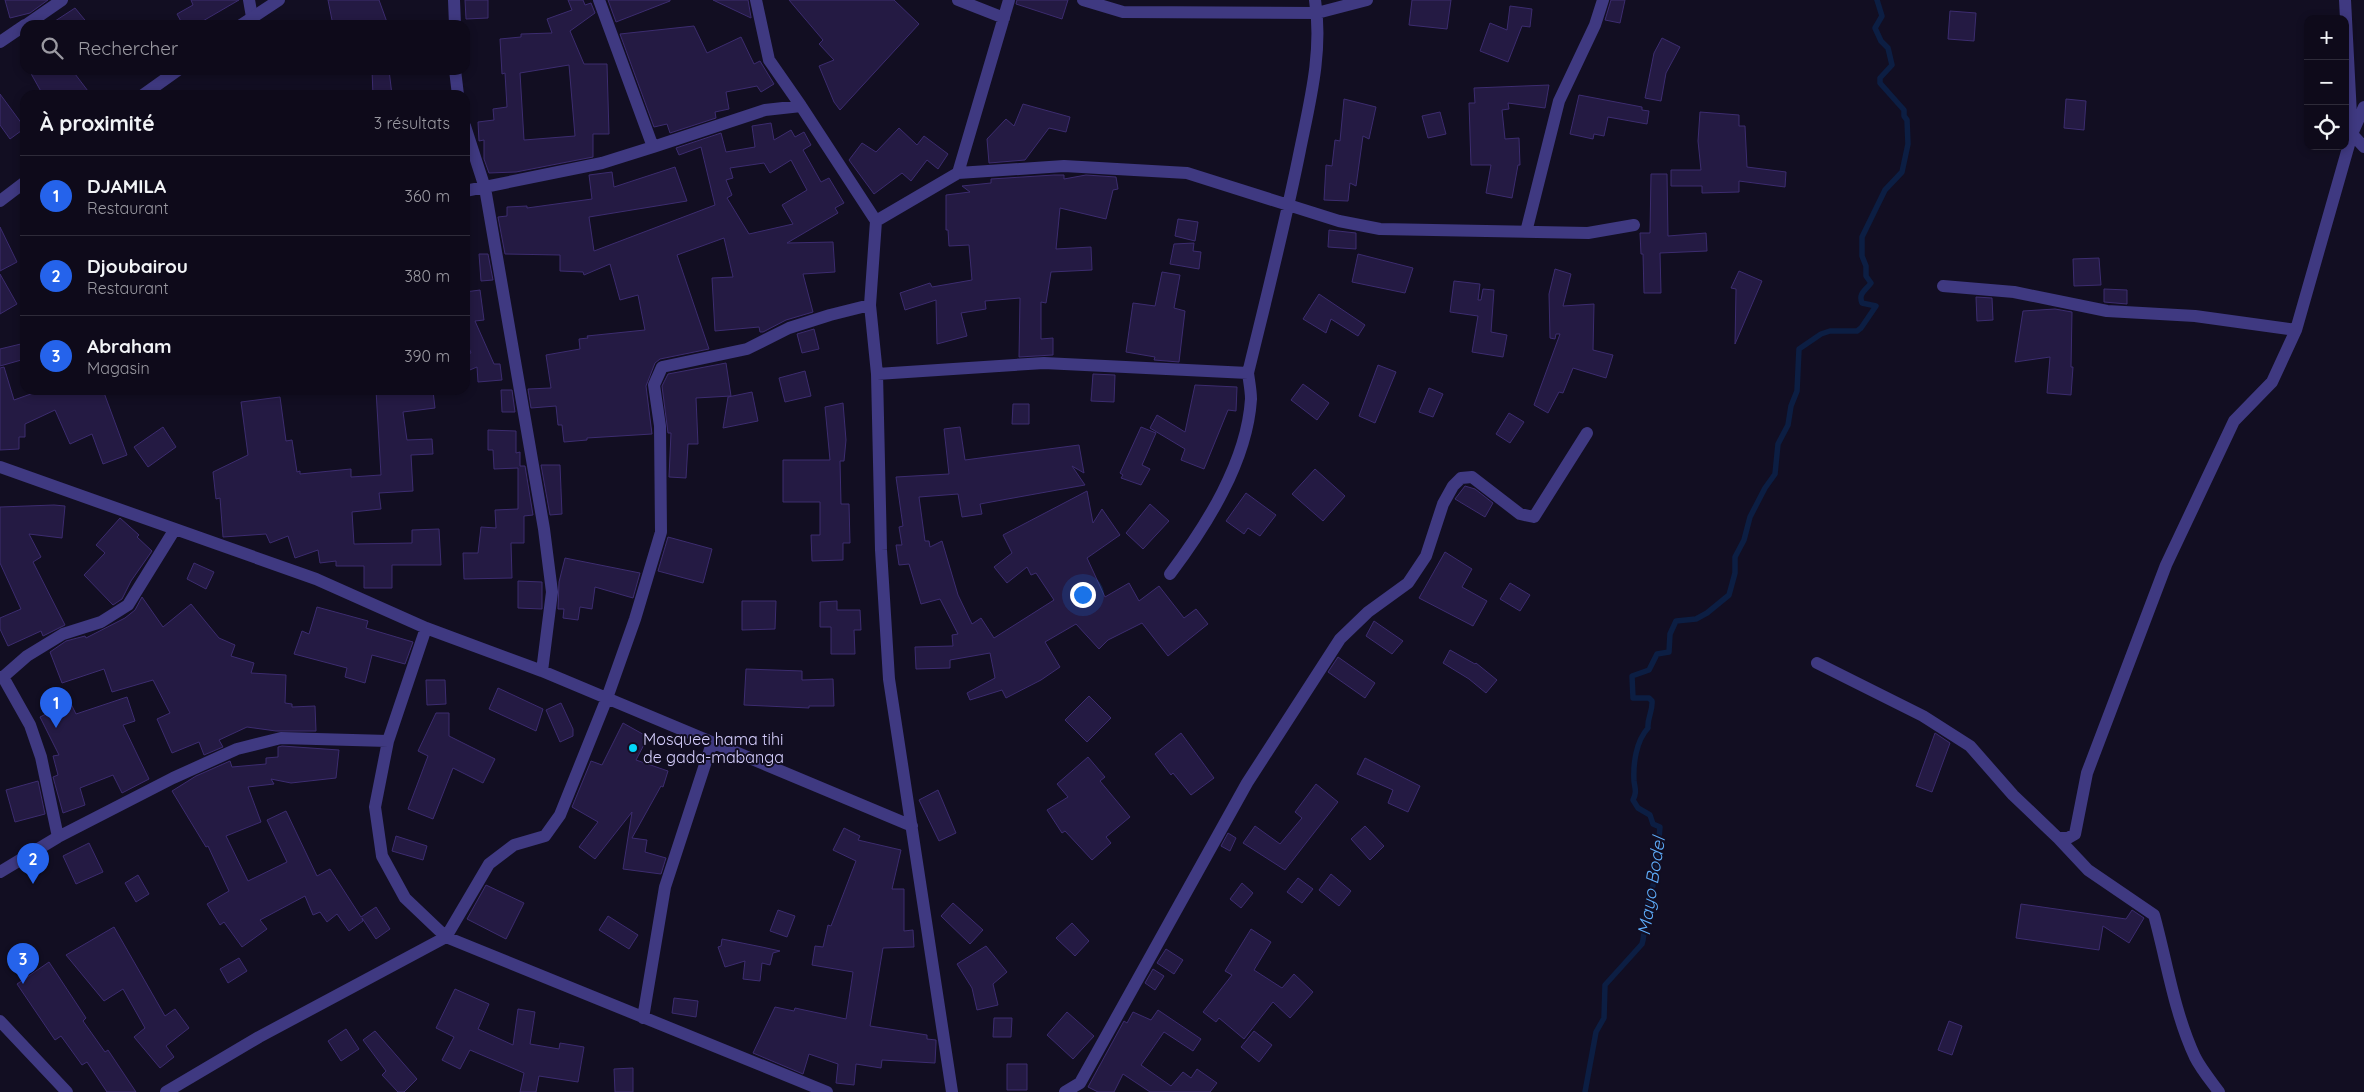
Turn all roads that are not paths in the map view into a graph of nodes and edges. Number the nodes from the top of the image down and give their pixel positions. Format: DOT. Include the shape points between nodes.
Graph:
graph roads {
  1 [pos="62,0"];
  2 [pos="249,0"];
  3 [pos="279,0"];
  4 [pos="454,0"];
  5 [pos="599,0"];
  6 [pos="756,0"];
  7 [pos="958,0"];
  8 [pos="1009,0"];
  9 [pos="1083,0"];
  10 [pos="1315,0"];
  11 [pos="1367,0"];
  12 [pos="1603,0"];
  13 [pos="2345,0"];
  14 [pos="1317,13"];
  15 [pos="252,17"];
  16 [pos="1004,18"];
  17 [pos="32,20"];
  18 [pos="248,20"];
  19 [pos="455,20"];
  20 [pos="20,28"];
  21 [pos="0,42"];
  22 [pos="171,75"];
  23 [pos="456,75"];
  24 [pos="150,90"];
  25 [pos="457,90"];
  26 [pos="801,106"];
  27 [pos="2364,107"];
  28 [pos="2352,134"];
  29 [pos="470,142"];
  30 [pos="653,147"];
  31 [pos="2364,148"];
  32 [pos="958,173"];
  33 [pos="20,186"];
  34 [pos="485,188"];
  35 [pos="470,190"];
  36 [pos="0,201"];
  37 [pos="1289,204"];
  38 [pos="876,221"];
  39 [pos="1634,225"];
  40 [pos="1526,232"];
  41 [pos="1943,286"];
  42 [pos="870,305"];
  43 [pos="2296,330"];
  44 [pos="1248,372"];
  45 [pos="877,374"];
  46 [pos="1587,432"];
  47 [pos="0,467"];
  48 [pos="175,529"];
  49 [pos="1170,574"];
  50 [pos="426,628"];
  51 [pos="1817,663"];
  52 [pos="542,670"];
  53 [pos="2,677"];
  54 [pos="607,698"];
  55 [pos="388,741"];
  56 [pos="712,743"];
  57 [pos="912,826"];
  58 [pos="58,837"];
  59 [pos="2058,838"];
  60 [pos="0,872"];
  61 [pos="446,937"];
  62 [pos="643,1018"];
  63 [pos="0,1021"];
  64 [pos="67,1092"];
  65 [pos="166,1092"];
  66 [pos="822,1092"];
  67 [pos="952,1092"];
  68 [pos="1065,1092"];
  69 [pos="2219,1092"];
  1 -- 17 [label="street"];
  2 -- 15 [label="street"];
  3 -- 15 [label="street"];
  4 -- 19 [label="street"];
  5 -- 30 [label="street"];
  6 -- 26 [label="street" via="769,60"];
  7 -- 16 [label="street"];
  8 -- 16 [label="street"];
  9 -- 14 [label="street" via="1123,12"];
  10 -- 14 [label="street"];
  11 -- 14 [label="street"];
  12 -- 40 [label="street" via="1595,25 1559,101"];
  13 -- 28 [label="street"];
  14 -- 37 [label="street" via="1316,74"];
  15 -- 18 [label="street"];
  16 -- 32 [label="street"];
  20 -- 21 [label="street"];
  22 -- 24 [label="street"];
  23 -- 25 [label="street"];
  26 -- 30 [label="street" via="765,110"];
  26 -- 38 [label="street"];
  27 -- 28 [label="street"];
  28 -- 31 [label="street"];
  28 -- 43 [label="street"];
  29 -- 34 [label="street"];
  30 -- 34 [label="street" via="602,163"];
  32 -- 37 [label="street" via="1064,166 1187,173"];
  32 -- 38 [label="street"];
  33 -- 36 [label="street"];
  34 -- 35 [label="street"];
  34 -- 52 [label="street" via="552,592"];
  37 -- 40 [label="street" via="1339,221 1380,229"];
  37 -- 44 [label="street"];
  38 -- 42 [label="street"];
  39 -- 40 [label="street" via="1588,233"];
  41 -- 43 [label="street" via="2014,292 2107,311 2196,316"];
  42 -- 45 [label="street"];
  42 -- 54 [label="street" via="789,328 747,349 662,367 654,385 660,426 661,532"];
  43 -- 59 [label="street" via="2272,382 2234,421 2190,514 2166,566 2087,773 2075,834"];
  44 -- 45 [label="street" via="1044,363"];
  44 -- 49 [label="street" via="1251,399 1228,482 1201,533"];
  45 -- 57 [label="street" via="881,550 889,680"];
  46 -- 68 [label="street" via="1534,517 1520,514 1472,477 1461,478 1452,486 1426,556 1408,583 1368,612 1340,639 1247,783 1080,1083"];
  47 -- 48 [label="street"];
  48 -- 50 [label="street" via="316,579"];
  48 -- 53 [label="street" via="128,605 102,622 63,634 27,656"];
  50 -- 52 [label="street"];
  50 -- 55 [label="street"];
  51 -- 59 [label="street" via="1923,716 1970,746 2013,795"];
  52 -- 54 [label="street"];
  53 -- 58 [label="street" via="41,757"];
  54 -- 56 [label="street"];
  54 -- 61 [label="street" via="560,815 545,836 514,845 489,864"];
  55 -- 58 [label="street" via="281,738 237,749"];
  55 -- 61 [label="street" via="375,807 382,856 405,898"];
  56 -- 57 [label="street"];
  56 -- 62 [label="street" via="665,887"];
  57 -- 67 [label="street"];
  58 -- 60 [label="street"];
  59 -- 69 [label="street" via="2088,870 2154,915 2178,1011 2195,1058"];
  61 -- 62 [label="street"];
  61 -- 65 [label="street" via="259,1037"];
  62 -- 66 [label="street"];
  63 -- 64 [label="street"];
}
